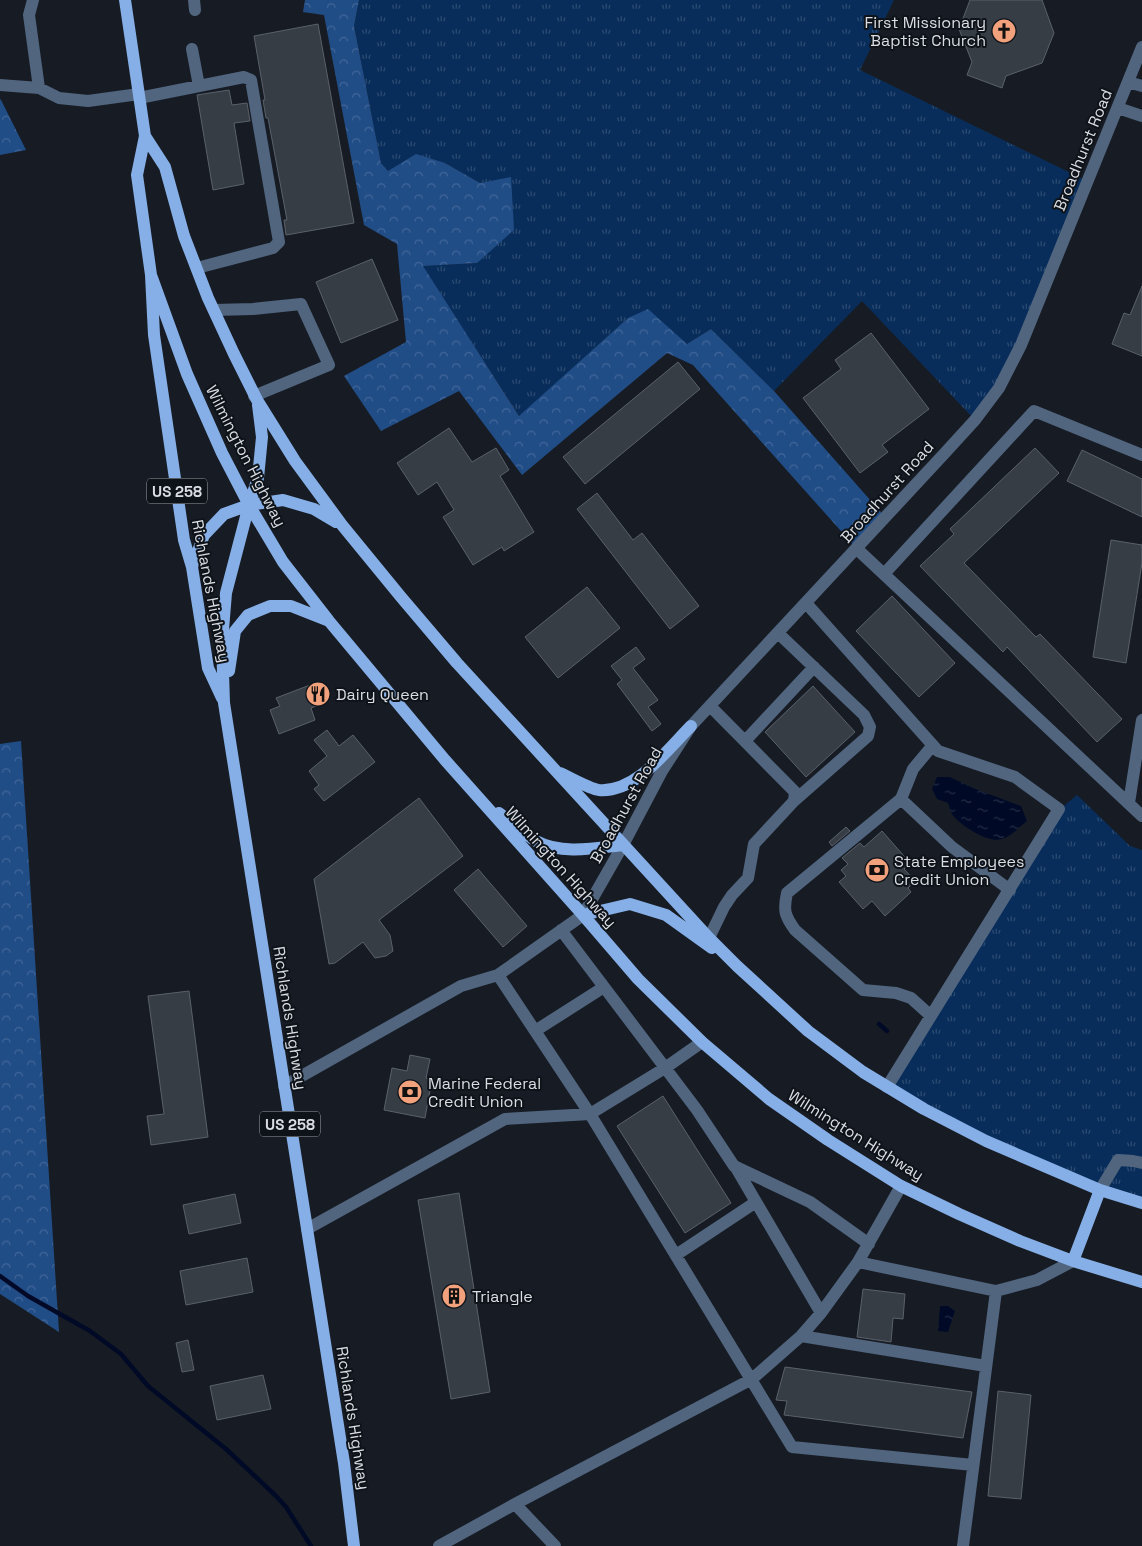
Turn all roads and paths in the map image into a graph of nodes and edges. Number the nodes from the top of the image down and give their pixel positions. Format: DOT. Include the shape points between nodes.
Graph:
graph roads {
  1 [pos="33,0"];
  2 [pos="125,0"];
  3 [pos="1142,47"];
  4 [pos="192,48"];
  5 [pos="1128,82"];
  6 [pos="0,85"];
  7 [pos="199,86"];
  8 [pos="1142,86"];
  9 [pos="39,88"];
  10 [pos="139,96"];
  11 [pos="1118,108"];
  12 [pos="1142,116"];
  13 [pos="145,136"];
  14 [pos="197,268"];
  15 [pos="151,275"];
  16 [pos="214,310"];
  17 [pos="256,398"];
  18 [pos="1142,455"];
  19 [pos="249,505"];
  20 [pos="342,525"];
  21 [pos="857,549"];
  22 [pos="192,567"];
  23 [pos="884,574"];
  24 [pos="806,603"];
  25 [pos="329,621"];
  26 [pos="778,633"];
  27 [pos="814,667"];
  28 [pos="224,703"];
  29 [pos="710,706"];
  30 [pos="1142,720"];
  31 [pos="691,726"];
  32 [pos="745,741"];
  33 [pos="933,745"];
  34 [pos="556,772"];
  35 [pos="474,793"];
  36 [pos="901,799"];
  37 [pos="794,801"];
  38 [pos="1128,803"];
  39 [pos="1142,816"];
  40 [pos="623,845"];
  41 [pos="1010,890"];
  42 [pos="583,915"];
  43 [pos="561,930"];
  44 [pos="709,938"];
  45 [pos="736,966"];
  46 [pos="498,975"];
  47 [pos="604,988"];
  48 [pos="931,1016"];
  49 [pos="535,1031"];
  50 [pos="702,1042"];
  51 [pos="665,1068"];
  52 [pos="284,1086"];
  53 [pos="887,1087"];
  54 [pos="590,1114"];
  55 [pos="1142,1163"];
  56 [pos="734,1166"];
  57 [pos="901,1186"];
  58 [pos="1100,1190"];
  59 [pos="756,1202"];
  60 [pos="1142,1203"];
  61 [pos="307,1229"];
  62 [pos="869,1244"];
  63 [pos="676,1256"];
  64 [pos="1073,1261"];
  65 [pos="858,1262"];
  66 [pos="1142,1282"];
  67 [pos="996,1291"];
  68 [pos="821,1313"];
  69 [pos="801,1336"];
  70 [pos="986,1366"];
  71 [pos="752,1379"];
  72 [pos="973,1465"];
  73 [pos="515,1504"];
  74 [pos="354,1546"];
  75 [pos="439,1546"];
  76 [pos="555,1546"];
  77 [pos="963,1546"];
  1 -- 9 [label="street" via="29,15"];
  2 -- 10 [label="main road"];
  3 -- 5 [label="street, Broadhurst Road"];
  4 -- 7 [label="street"];
  5 -- 8 [label="street"];
  5 -- 11 [label="street, Broadhurst Road"];
  6 -- 9 [label="street"];
  7 -- 10 [label="street"];
  7 -- 14 [label="street" via="244,77 251,80 279,242 274,248"];
  9 -- 10 [label="street" via="59,98 88,101"];
  10 -- 13 [label="main road"];
  11 -- 12 [label="street"];
  11 -- 21 [label="street, Broadhurst Road" via="1021,344 999,388 975,420"];
  13 -- 14 [label="main road" via="165,167 184,236"];
  13 -- 15 [label="main road" via="137,175"];
  14 -- 16 [label="main road"];
  15 -- 19 [label="main road, Wilmington Highway" via="187,374"];
  15 -- 22 [label="main road, Richlands Highway / US 258" via="154,335 184,540"];
  16 -- 17 [label="main road"];
  16 -- 17 [label="street" via="301,304 329,365"];
  17 -- 19 [label="main road, Richlands Highway / US 258" via="262,437 258,478"];
  17 -- 20 [label="main road" via="295,461"];
  18 -- 23 [label="street" via="1034,411"];
  19 -- 20 [label="main road" via="283,500 314,509"];
  19 -- 22 [label="main road" via="224,514 204,535"];
  19 -- 25 [label="main road, Wilmington Highway" via="283,562"];
  19 -- 28 [label="main road, Richlands Highway / US 258" via="226,593 222,642"];
  20 -- 34 [label="main road" via="445,648"];
  21 -- 23 [label="street"];
  21 -- 24 [label="street, Broadhurst Road"];
  22 -- 28 [label="main road, Richlands Highway / US 258" via="208,668"];
  23 -- 38 [label="street"];
  24 -- 26 [label="street, Broadhurst Road"];
  24 -- 33 [label="street"];
  25 -- 28 [label="main road" via="291,606 270,606 248,615 235,630"];
  25 -- 35 [label="main road, Wilmington Highway"];
  26 -- 27 [label="street"];
  26 -- 29 [label="street, Broadhurst Road"];
  27 -- 32 [label="street"];
  27 -- 37 [label="street" via="864,715 870,727 868,736"];
  28 -- 52 [label="main road, Richlands Highway / US 258"];
  29 -- 31 [label="street, Broadhurst Road"];
  29 -- 32 [label="street"];
  30 -- 38 [label="street"];
  31 -- 34 [label="main road" via="646,772 622,787 598,790"];
  31 -- 40 [label="street, Broadhurst Road" via="662,771"];
  32 -- 37 [label="street" via="795,792"];
  33 -- 36 [label="street" via="913,770"];
  33 -- 41 [label="street" via="938,751 1015,777 1059,810"];
  34 -- 40 [label="main road"];
  35 -- 40 [label="main road" via="537,841 563,850"];
  35 -- 42 [label="main road, Wilmington Highway"];
  36 -- 41 [label="street" via="952,847"];
  36 -- 48 [label="street" via="787,893 784,906 786,918 795,930 863,990 911,998"];
  37 -- 44 [label="street" via="754,844 748,878 724,907"];
  38 -- 39 [label="street"];
  40 -- 42 [label="street, Broadhurst Road"];
  40 -- 44 [label="main road"];
  41 -- 48 [label="street"];
  42 -- 43 [label="street"];
  42 -- 45 [label="main road" via="630,904 666,915"];
  42 -- 50 [label="main road, Wilmington Highway" via="638,979"];
  43 -- 46 [label="street"];
  43 -- 47 [label="street"];
  44 -- 45 [label="main road"];
  45 -- 53 [label="main road" via="808,1031"];
  46 -- 49 [label="street"];
  46 -- 52 [label="street" via="456,988"];
  47 -- 49 [label="street"];
  47 -- 51 [label="street"];
  48 -- 53 [label="street"];
  49 -- 54 [label="street"];
  50 -- 51 [label="street"];
  50 -- 57 [label="main road, Wilmington Highway" via="769,1099"];
  51 -- 54 [label="street"];
  51 -- 56 [label="street"];
  52 -- 61 [label="main road, Richlands Highway / US 258"];
  53 -- 58 [label="main road" via="986,1141"];
  54 -- 61 [label="street" via="505,1119"];
  54 -- 63 [label="street"];
  55 -- 58 [label="street" via="1118,1160"];
  56 -- 59 [label="street"];
  56 -- 62 [label="street" via="810,1202"];
  57 -- 62 [label="street"];
  57 -- 64 [label="main road, Wilmington Highway" via="1020,1241"];
  58 -- 60 [label="main road"];
  58 -- 64 [label="main road"];
  59 -- 63 [label="street"];
  59 -- 68 [label="street"];
  61 -- 74 [label="main road, Richlands Highway / US 258"];
  62 -- 65 [label="street"];
  63 -- 71 [label="street"];
  64 -- 66 [label="main road, Wilmington Highway"];
  64 -- 67 [label="street" via="1037,1280"];
  65 -- 67 [label="street"];
  65 -- 68 [label="street"];
  67 -- 70 [label="street"];
  68 -- 69 [label="street"];
  69 -- 70 [label="street"];
  69 -- 71 [label="street"];
  70 -- 72 [label="street"];
  71 -- 72 [label="street" via="792,1447"];
  71 -- 73 [label="street"];
  72 -- 77 [label="street"];
  73 -- 75 [label="street"];
  73 -- 76 [label="street"];
}
